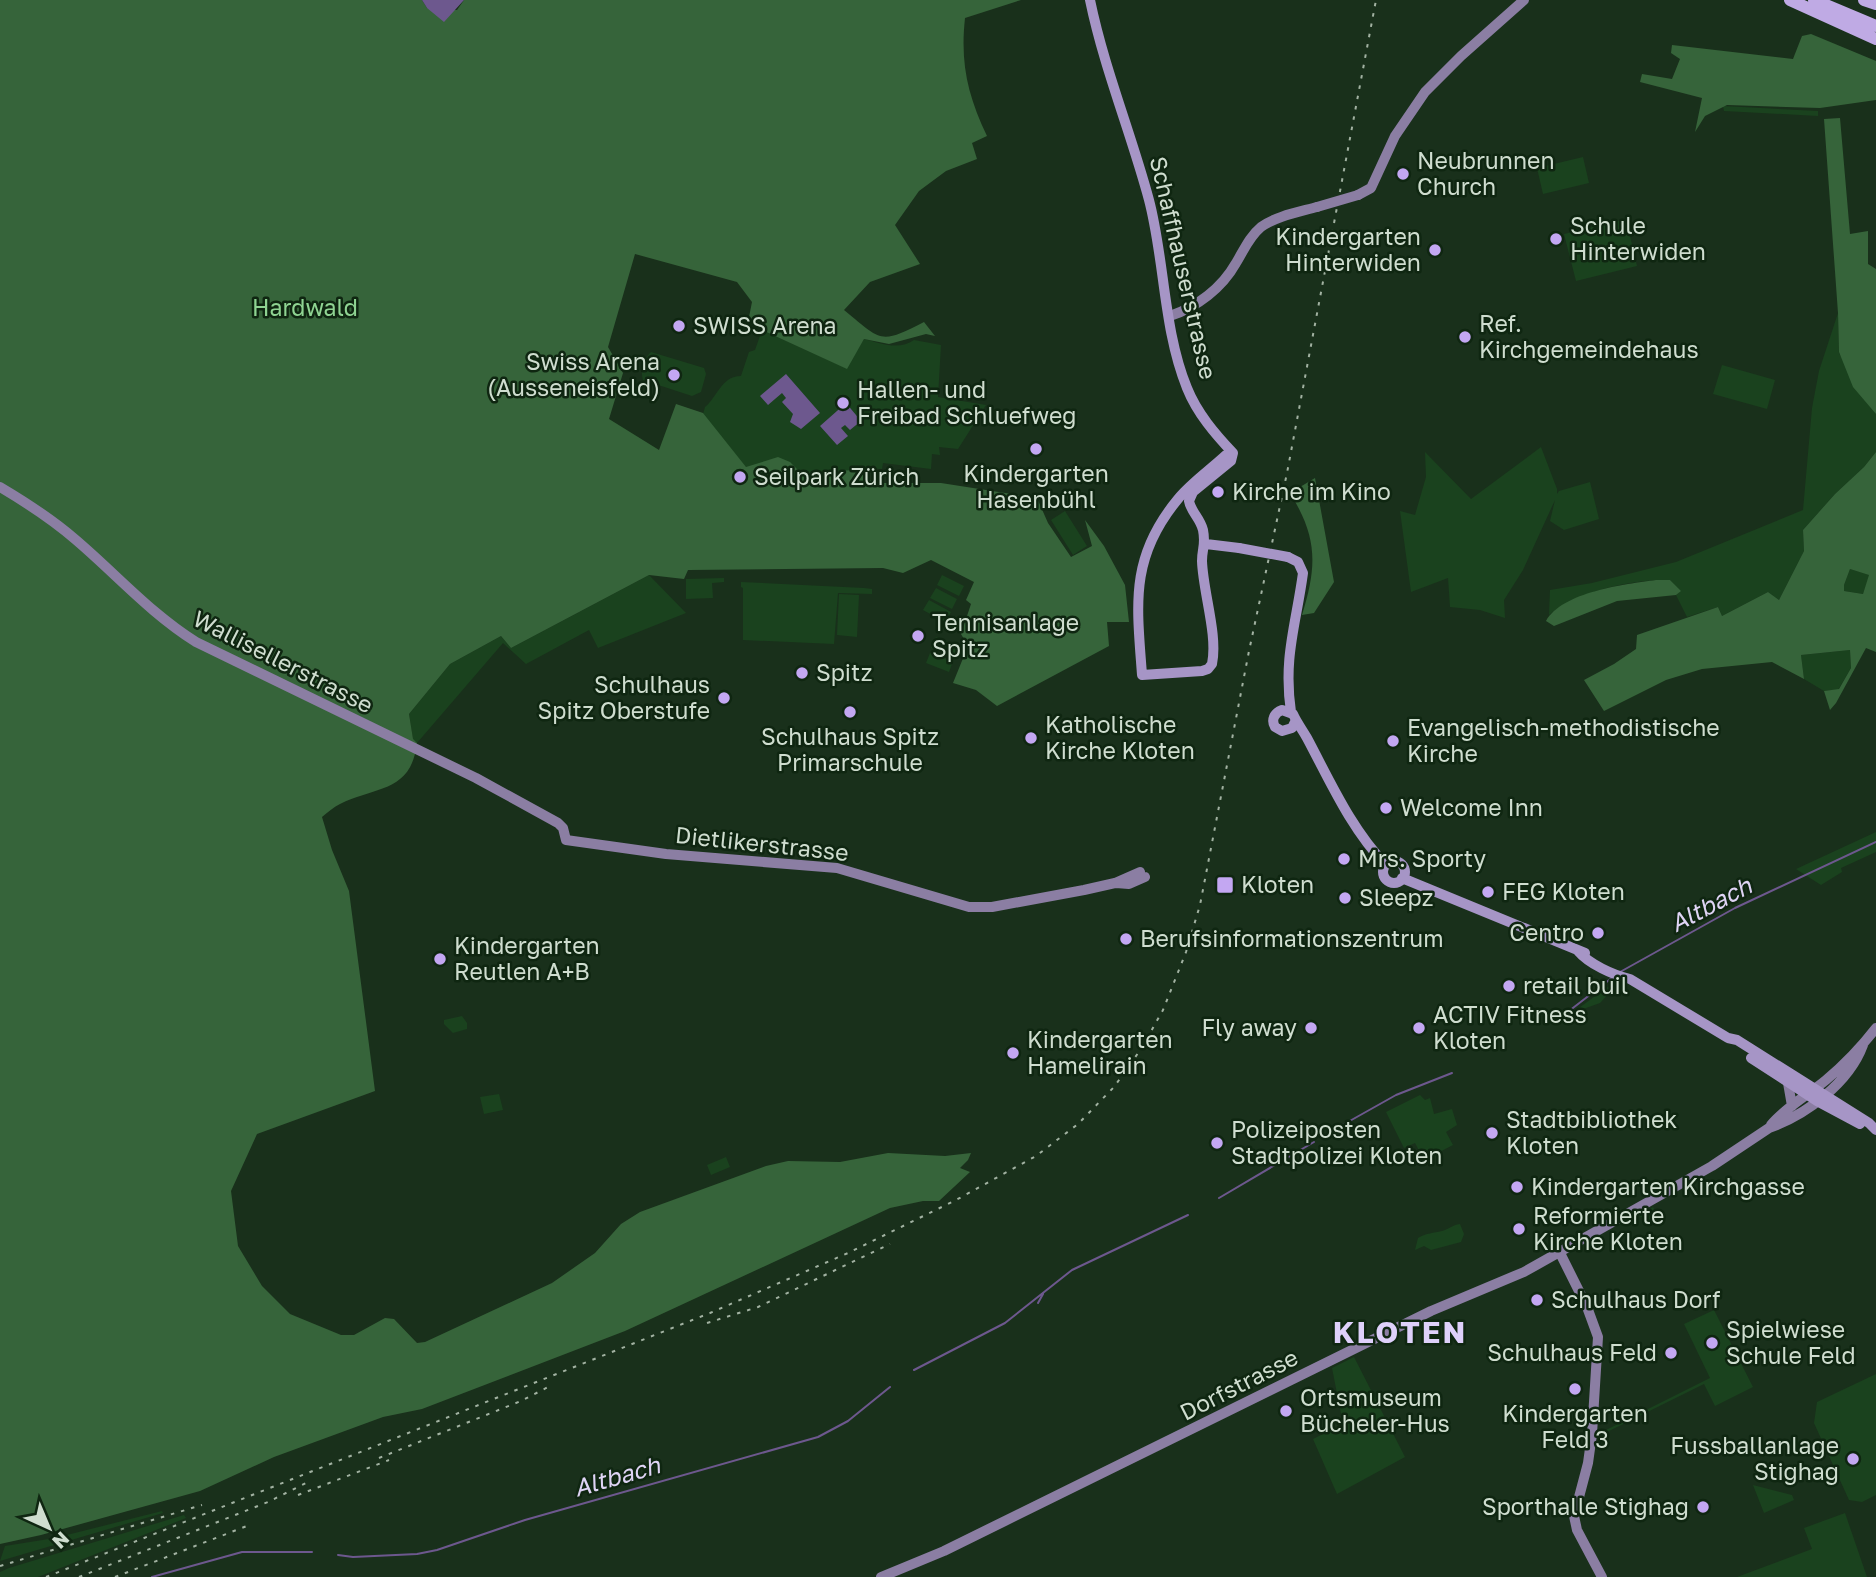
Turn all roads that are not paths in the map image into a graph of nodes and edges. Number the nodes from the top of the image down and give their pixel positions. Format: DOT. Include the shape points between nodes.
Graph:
graph roads {
  1 [pos="1090,0"];
  2 [pos="1524,0"];
  3 [pos="1790,0"];
  4 [pos="1814,0"];
  5 [pos="1864,0"];
  6 [pos="1876,4"];
  7 [pos="1876,26"];
  8 [pos="1876,39"];
  9 [pos="1170,316"];
  10 [pos="1233,453"];
  11 [pos="0,487"];
  12 [pos="1171,509"];
  13 [pos="1193,512"];
  14 [pos="1206,544"];
  15 [pos="1287,686"];
  16 [pos="1279,711"];
  17 [pos="1292,721"];
  18 [pos="566,840"];
  19 [pos="1143,874"];
  20 [pos="1876,1028"];
  21 [pos="1728,1038"];
  22 [pos="1788,1083"];
  23 [pos="1815,1095"];
  24 [pos="1792,1106"];
  25 [pos="1769,1128"];
  26 [pos="1876,1131"];
  27 [pos="1560,1253"];
  28 [pos="907,1568"];
  29 [pos="881,1577"];
  30 [pos="891,1577"];
  31 [pos="1602,1577"];
  1 -- 9 [label="main road, Schaffhauserstrasse" via="1154,220"];
  2 -- 9 [label="street, bridge" via="1425,92 1395,136 1368,190 1262,226 1219,286"];
  3 -- 8 [label="highway"];
  4 -- 7 [label="highway"];
  5 -- 6 [label="highway"];
  9 -- 10 [label="main road, Schaffhauserstrasse" via="1188,389 1208,424"];
  10 -- 12 [label="main road"];
  10 -- 13 [label="main road" via="1231,461 1190,496"];
  11 -- 18 [label="street, Wallisellerstrasse" via="52,520 145,606 196,642 476,778 558,823"];
  12 -- 13 [label="main road"];
  12 -- 14 [label="main road" via="1155,531 1140,574 1142,675 1202,671 1213,664 1202,561"];
  13 -- 14 [label="main road"];
  14 -- 15 [label="main road, bridge" via="1298,562 1303,573"];
  15 -- 16 [label="main road"];
  15 -- 17 [label="main road"];
  16 -- 17 [label="main road" via="1285,710"];
  16 -- 17 [label="main road" via="1273,719 1275,727 1282,732"];
  17 -- 21 [label="main road" via="1359,833 1386,864 1383,874 1388,881 1402,878 1578,951"];
  18 -- 19 [label="street, Dietlikerstrasse" via="666,854 837,868 969,907 1017,903"];
  20 -- 23 [label="street"];
  21 -- 22 [label="main road"];
  21 -- 23 [label="main road"];
  22 -- 23 [label="main road"];
  22 -- 24 [label="street"];
  23 -- 24 [label="street, Dorfstrasse"];
  23 -- 25 [label="street, Dorfstrasse"];
  23 -- 26 [label="main road"];
  24 -- 25 [label="street, Dorfstrasse"];
  25 -- 27 [label="street, Dorfstrasse"];
  27 -- 28 [label="street, Dorfstrasse" via="1420,1316"];
  27 -- 31 [label="street" via="1598,1337 1591,1441 1573,1516"];
  28 -- 29 [label="street, Dorfstrasse"];
  28 -- 30 [label="street, Dorfstrasse"];
}
